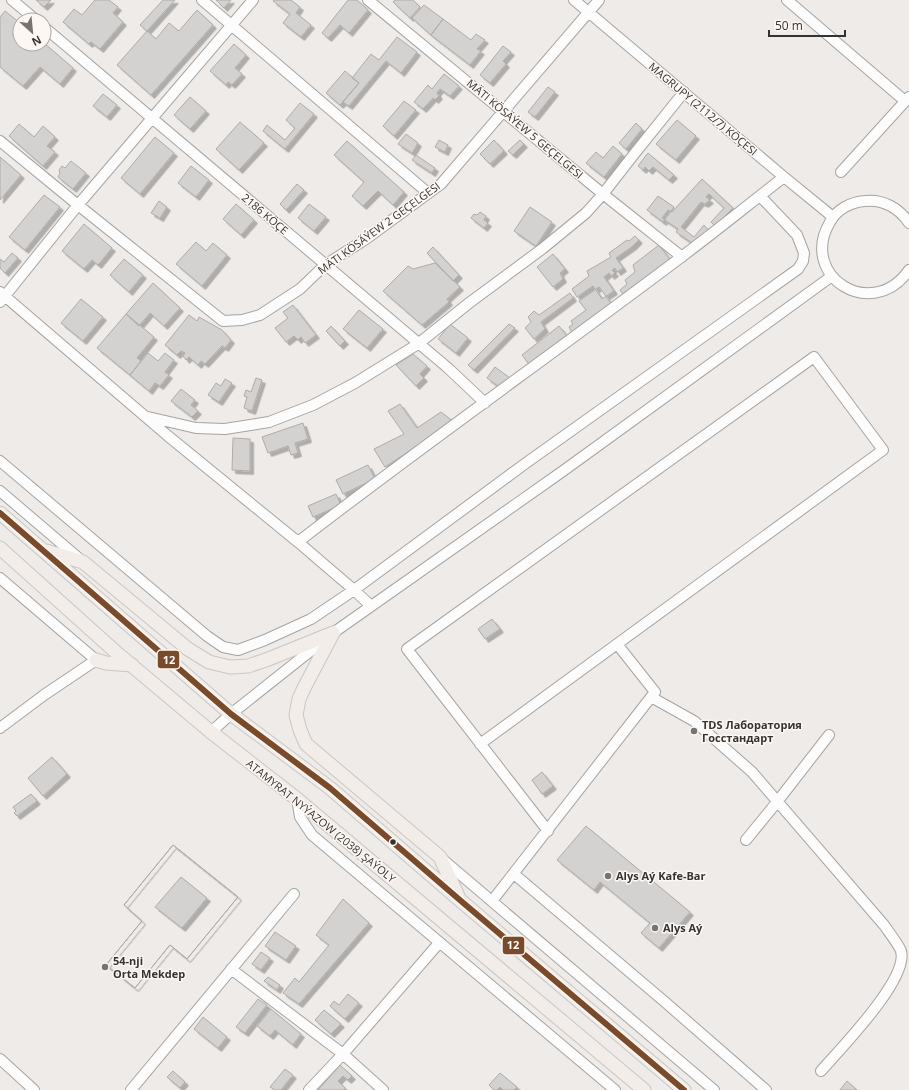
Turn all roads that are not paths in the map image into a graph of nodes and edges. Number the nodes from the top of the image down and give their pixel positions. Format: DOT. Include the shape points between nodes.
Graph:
graph roads {
  1 [pos="12,0"];
  2 [pos="202,0"];
  3 [pos="253,0"];
  4 [pos="368,0"];
  5 [pos="574,0"];
  6 [pos="599,0"];
  7 [pos="787,0"];
  8 [pos="26,12"];
  9 [pos="589,12"];
  10 [pos="231,24"];
  11 [pos="52,34"];
  12 [pos="684,92"];
  13 [pos="907,99"];
  14 [pos="504,111"];
  15 [pos="152,118"];
  16 [pos="0,141"];
  17 [pos="841,172"];
  18 [pos="784,177"];
  19 [pos="428,193"];
  20 [pos="603,194"];
  21 [pos="760,196"];
  22 [pos="78,205"];
  23 [pos="833,217"];
  24 [pos="909,222"];
  25 [pos="682,257"];
  26 [pos="325,265"];
  27 [pos="909,270"];
  28 [pos="832,276"];
  29 [pos="2,297"];
  30 [pos="418,344"];
  31 [pos="485,403"];
  32 [pos="145,416"];
  33 [pos="0,461"];
  34 [pos="0,491"];
  35 [pos="0,513"];
  36 [pos="298,542"];
  37 [pos="0,548"];
  38 [pos="41,549"];
  39 [pos="83,562"];
  40 [pos="0,578"];
  41 [pos="354,590"];
  42 [pos="371,606"];
  43 [pos="139,608"];
  44 [pos="333,633"];
  45 [pos="618,644"];
  46 [pos="163,655"];
  47 [pos="96,660"];
  48 [pos="132,665"];
  49 [pos="651,697"];
  50 [pos="231,714"];
  51 [pos="0,728"];
  52 [pos="211,732"];
  53 [pos="829,735"];
  54 [pos="480,744"];
  55 [pos="330,788"];
  56 [pos="368,796"];
  57 [pos="297,799"];
  58 [pos="777,802"];
  59 [pos="548,831"];
  60 [pos="746,840"];
  61 [pos="440,857"];
  62 [pos="514,874"];
  63 [pos="294,894"];
  64 [pos="492,901"];
  65 [pos="461,902"];
  66 [pos="439,943"];
  67 [pos="231,969"];
  68 [pos="343,1054"];
  69 [pos="0,1059"];
  70 [pos="821,1071"];
  71 [pos="34,1090"];
  72 [pos="131,1090"];
  73 [pos="309,1090"];
  74 [pos="383,1090"];
  75 [pos="615,1090"];
  76 [pos="644,1090"];
  77 [pos="684,1090"];
  78 [pos="714,1090"];
  79 [pos="766,1090"];
  1 -- 8 [label="street"];
  2 -- 10 [label="street"];
  3 -- 10 [label="street"];
  4 -- 14 [label="street, MÄTI KÖSÄÝEW 5 GEÇELGESI"];
  5 -- 9 [label="street, MAGRUPY (2112/7) KÖÇESI"];
  6 -- 9 [label="street, MÄTI KÖSÄÝEW 2 GEÇELGESI"];
  7 -- 13 [label="street"];
  9 -- 12 [label="street, MAGRUPY (2112/7) KÖÇESI"];
  9 -- 14 [label="street, MÄTI KÖSÄÝEW 2 GEÇELGESI"];
  10 -- 15 [label="street"];
  10 -- 19 [label="street"];
  11 -- 15 [label="street, 2186 KÖÇE"];
  12 -- 18 [label="street, MAGRUPY (2112/7) KÖÇESI"];
  12 -- 20 [label="street"];
  13 -- 17 [label="street"];
  14 -- 19 [label="street, MÄTI KÖSÄÝEW 2 GEÇELGESI" via="441,184"];
  14 -- 20 [label="street, MÄTI KÖSÄÝEW 5 GEÇELGESI"];
  15 -- 22 [label="street"];
  15 -- 26 [label="street, 2186 KÖÇE"];
  16 -- 22 [label="street, MÄTI KÖSÄÝEW 2 GEÇELGESI"];
  18 -- 21 [label="street"];
  18 -- 23 [label="street, MAGRUPY (2112/7) KÖÇESI"];
  19 -- 26 [label="street, MÄTI KÖSÄÝEW 2 GEÇELGESI" via="366,239"];
  20 -- 25 [label="street, MÄTI KÖSÄÝEW 5 GEÇELGESI"];
  20 -- 30 [label="street" via="586,213 542,249"];
  21 -- 25 [label="street"];
  21 -- 41 [label="street" via="797,235 804,253 798,269 526,463"];
  22 -- 26 [label="street, MÄTI KÖSÄÝEW 2 GEÇELGESI" via="223,320 242,320 260,315 300,289"];
  22 -- 29 [label="street"];
  23 -- 24 [label="street" via="857,202 872,200 899,211"];
  23 -- 28 [label="street" via="825,231 822,246 824,262"];
  25 -- 31 [label="street"];
  26 -- 30 [label="street, 2186 KÖÇE"];
  27 -- 28 [label="street" via="902,280 889,289 874,294 858,293 844,287"];
  28 -- 42 [label="street"];
  29 -- 32 [label="street"];
  30 -- 31 [label="street, 2186 KÖÇE"];
  30 -- 32 [label="street" via="355,383 313,405 269,422 225,429 196,428"];
  31 -- 36 [label="street" via="385,474"];
  32 -- 36 [label="street"];
  33 -- 41 [label="street" via="223,647 238,650 265,640 311,619"];
  34 -- 39 [label="street"];
  35 -- 38 [label="main road"];
  36 -- 41 [label="street"];
  37 -- 48 [label="main road, ATAMYRAT NYÝAZOW (2038) ŞAÝOLY"];
  38 -- 39 [label="main road"];
  38 -- 46 [label="main road"];
  39 -- 43 [label="main road"];
  40 -- 47 [label="street"];
  41 -- 42 [label="street"];
  42 -- 44 [label="street"];
  43 -- 44 [label="main road" via="188,649 209,662 230,667 248,666"];
  43 -- 46 [label="main road"];
  44 -- 50 [label="street"];
  44 -- 56 [label="main road" via="299,699 296,715 306,744"];
  45 -- 49 [label="street" via="655,692"];
  45 -- 54 [label="street"];
  45 -- 54 [label="street" via="883,450 814,357 407,649"];
  46 -- 50 [label="main road"];
  47 -- 48 [label="main road"];
  47 -- 51 [label="street"];
  48 -- 52 [label="main road, ATAMYRAT NYÝAZOW (2038) ŞAÝOLY"];
  49 -- 58 [label="street" via="694,721 752,772"];
  49 -- 59 [label="street"];
  50 -- 52 [label="street"];
  50 -- 55 [label="main road"];
  52 -- 57 [label="main road, ATAMYRAT NYÝAZOW (2038) ŞAÝOLY"];
  53 -- 58 [label="street"];
  54 -- 59 [label="street"];
  55 -- 56 [label="main road"];
  55 -- 65 [label="main road"];
  56 -- 61 [label="main road"];
  57 -- 66 [label="street" via="300,817 312,835"];
  57 -- 76 [label="main road, ATAMYRAT NYÝAZOW (2038) ŞAÝOLY"];
  58 -- 60 [label="street"];
  58 -- 70 [label="street" via="884,925 901,951 900,969 881,1001"];
  59 -- 62 [label="street"];
  61 -- 64 [label="street"];
  61 -- 65 [label="main road"];
  62 -- 64 [label="street"];
  62 -- 79 [label="street"];
  63 -- 67 [label="street"];
  64 -- 78 [label="street"];
  65 -- 77 [label="main road"];
  66 -- 68 [label="street"];
  66 -- 75 [label="street"];
  67 -- 68 [label="street"];
  67 -- 72 [label="street"];
  68 -- 73 [label="street"];
  68 -- 74 [label="street"];
  69 -- 71 [label="street"];
}
